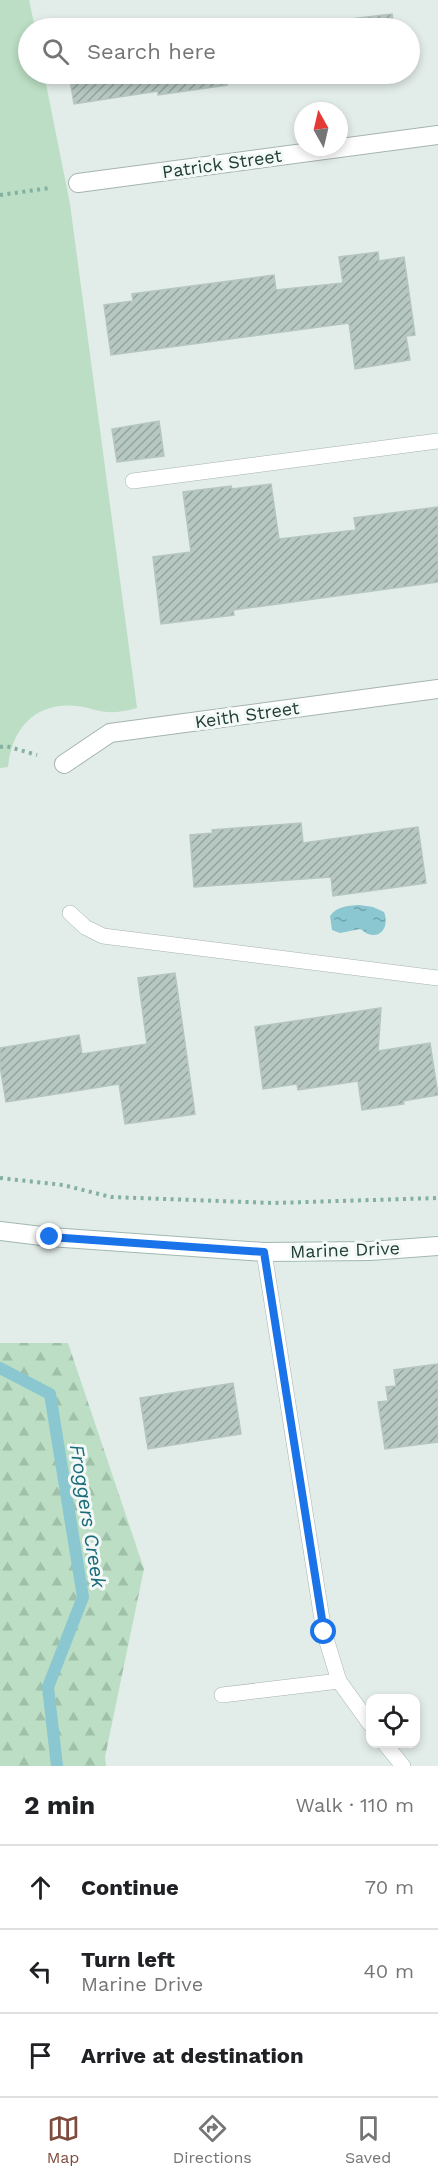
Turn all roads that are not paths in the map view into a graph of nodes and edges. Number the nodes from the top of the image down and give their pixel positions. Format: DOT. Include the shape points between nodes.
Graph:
graph roads {
  1 [pos="438,135"];
  2 [pos="78,183"];
  3 [pos="438,441"];
  4 [pos="133,481"];
  5 [pos="438,689"];
  6 [pos="64,764"];
  7 [pos="70,913"];
  8 [pos="438,978"];
  9 [pos="0,1231"];
  10 [pos="438,1246"];
  11 [pos="264,1252"];
  12 [pos="339,1681"];
  13 [pos="222,1695"];
  14 [pos="366,1718"];
  15 [pos="389,1748"];
  16 [pos="403,1766"];
  1 -- 2 [label="street, Patrick Street"];
  3 -- 4 [label="lane"];
  5 -- 6 [label="street, Keith Street" via="110,734"];
  7 -- 8 [label="lane" via="103,936"];
  9 -- 11 [label="street, Marine Drive"];
  10 -- 11 [label="street, Marine Drive"];
  11 -- 12 [label="lane" via="324,1632"];
  12 -- 13 [label="lane"];
  12 -- 14 [label="lane"];
  15 -- 16 [label="lane"];
}
